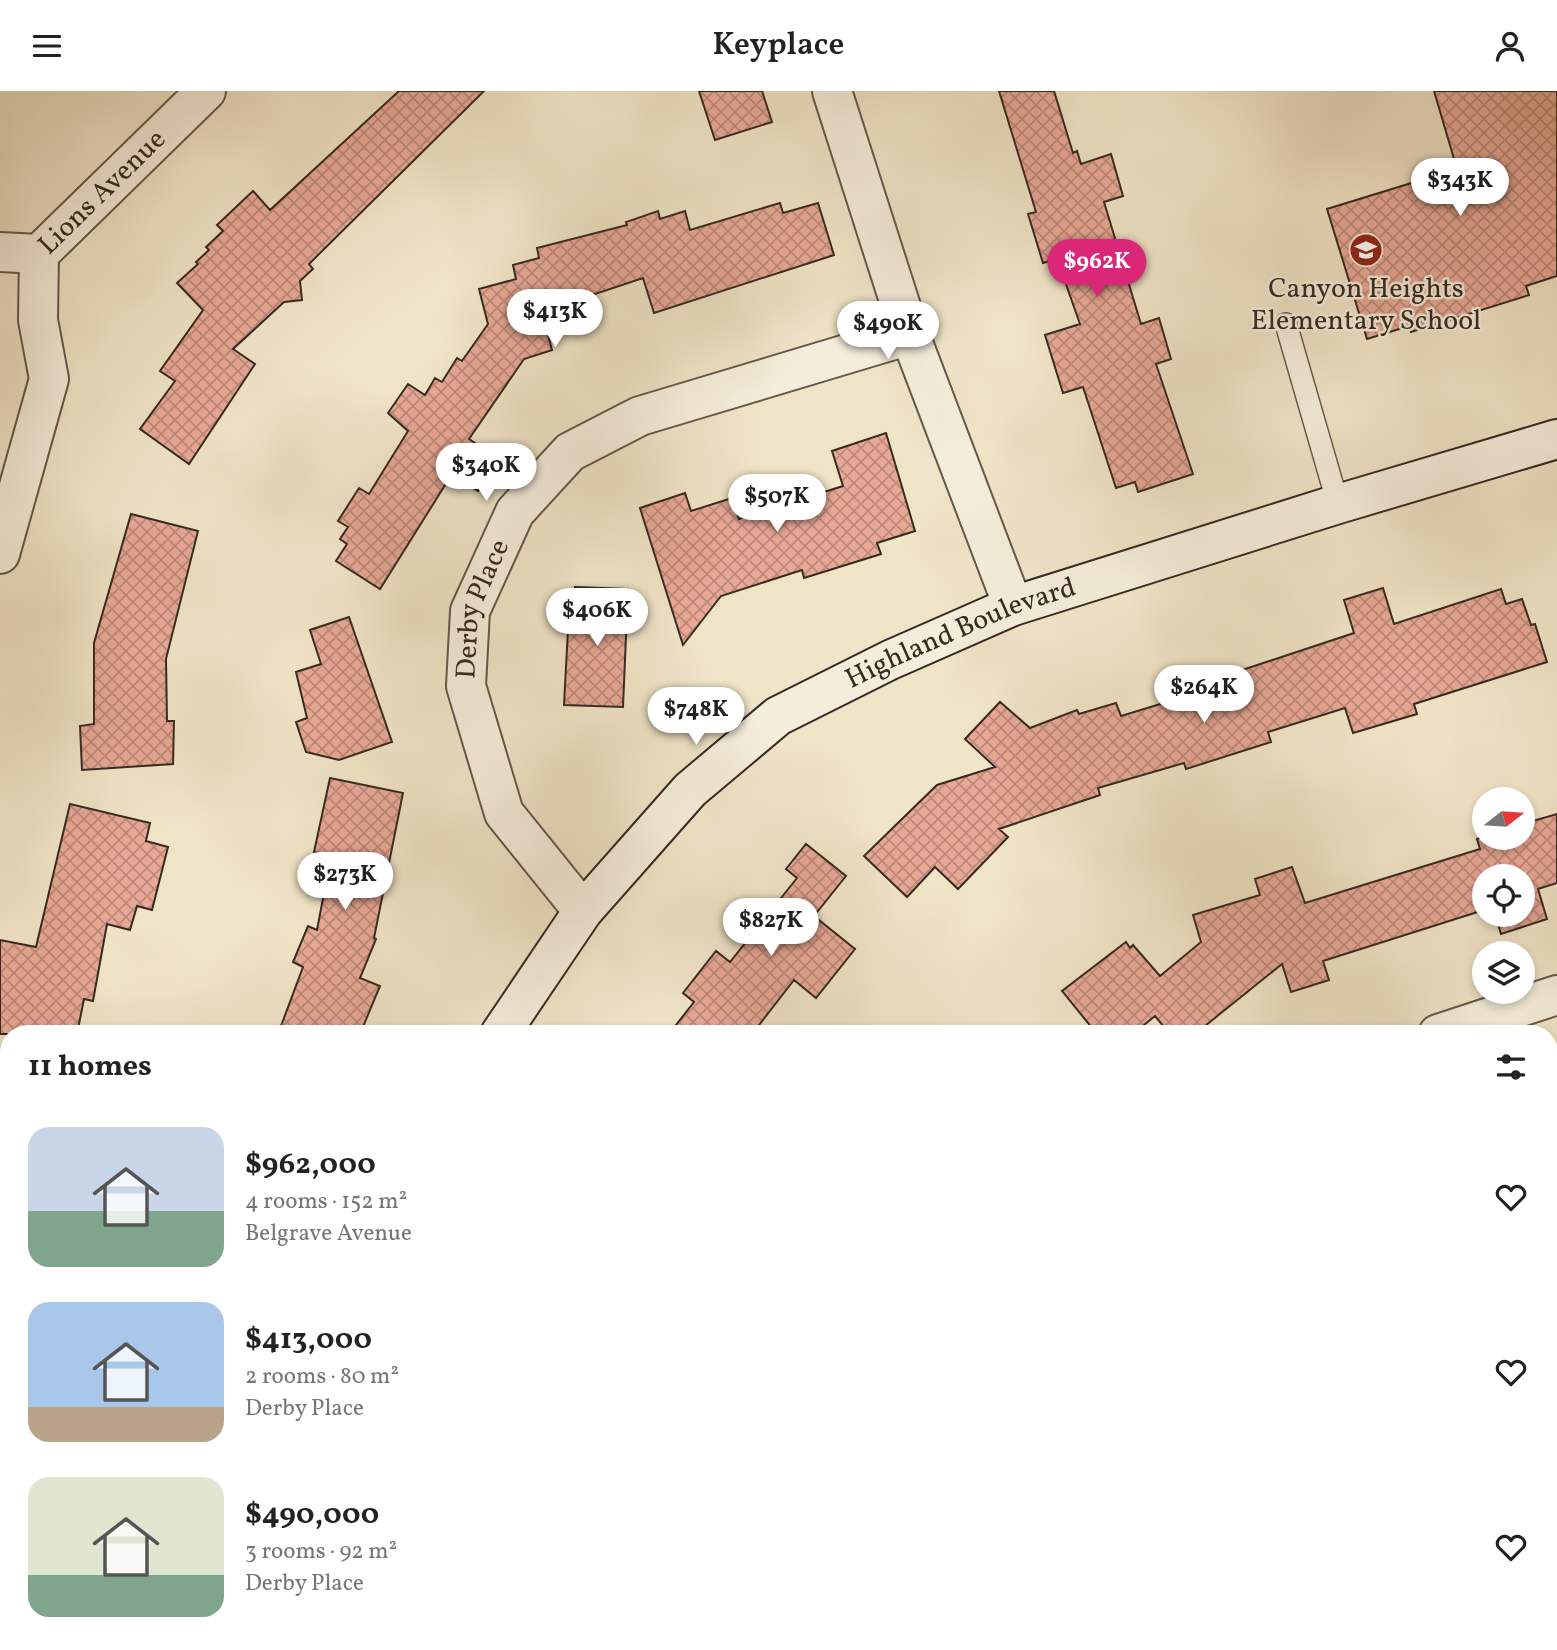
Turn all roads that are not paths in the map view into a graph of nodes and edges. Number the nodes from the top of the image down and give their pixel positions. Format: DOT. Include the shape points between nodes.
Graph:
graph roads {
  1 [pos="206,91"];
  2 [pos="832,91"];
  3 [pos="0,252"];
  4 [pos="39,254"];
  5 [pos="1286,324"];
  6 [pos="910,335"];
  7 [pos="1557,439"];
  8 [pos="1338,504"];
  9 [pos="0,554"];
  10 [pos="1013,606"];
  11 [pos="583,911"];
  12 [pos="1557,995"];
  13 [pos="506,1025"];
  14 [pos="1465,1025"];
  1 -- 4 [label="street, Lions Avenue"];
  2 -- 6 [label="street"];
  3 -- 4 [label="street"];
  4 -- 9 [label="street, Lions Avenue" via="38,320 49,379"];
  5 -- 8 [label="lane"];
  6 -- 10 [label="street"];
  6 -- 11 [label="street, Derby Place" via="640,416 570,452 515,512 470,611 466,686 504,813"];
  7 -- 8 [label="street, Highland Boulevard"];
  8 -- 10 [label="street, Highland Boulevard"];
  10 -- 11 [label="street, Highland Boulevard" via="778,716 690,790"];
  11 -- 13 [label="street, Highland Boulevard"];
  12 -- 14 [label="street"];
}
